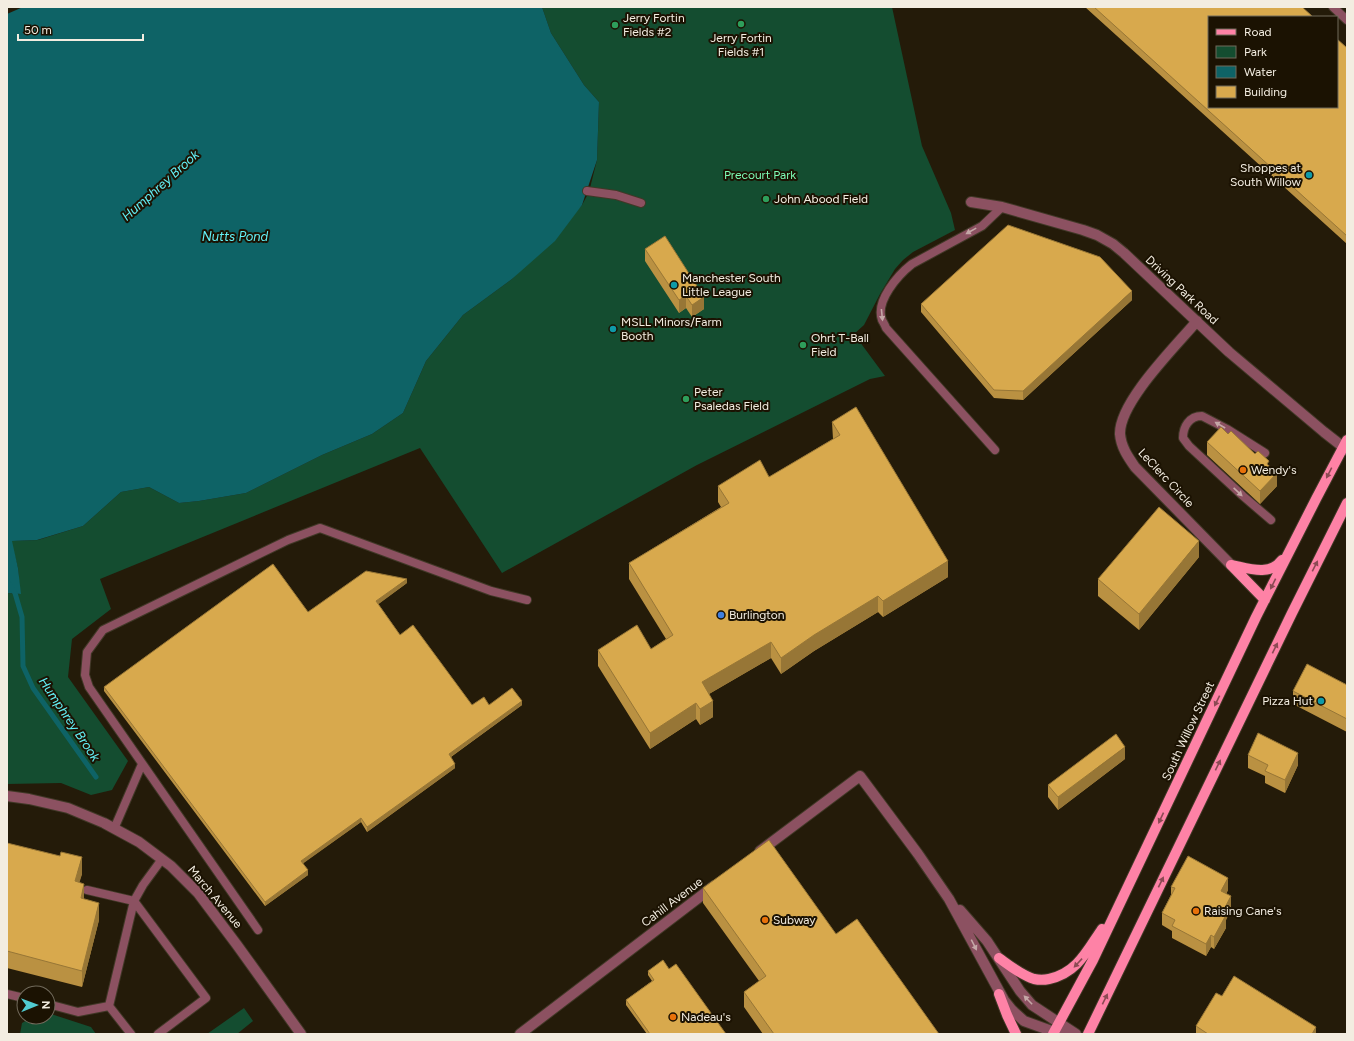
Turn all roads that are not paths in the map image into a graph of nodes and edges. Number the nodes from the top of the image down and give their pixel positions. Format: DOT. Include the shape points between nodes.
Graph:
graph roads {
  1 [pos="1333,7"];
  2 [pos="1347,20"];
  3 [pos="587,191"];
  4 [pos="971,202"];
  5 [pos="641,203"];
  6 [pos="1002,207"];
  7 [pos="1197,321"];
  8 [pos="1345,446"];
  9 [pos="995,450"];
  10 [pos="1265,453"];
  11 [pos="1347,503"];
  12 [pos="1271,520"];
  13 [pos="1292,546"];
  14 [pos="1231,565"];
  15 [pos="527,600"];
  16 [pos="1265,600"];
  17 [pos="142,764"];
  18 [pos="7,796"];
  19 [pos="114,829"];
  20 [pos="162,859"];
  21 [pos="750,860"];
  22 [pos="725,878"];
  23 [pos="87,890"];
  24 [pos="1124,896"];
  25 [pos="949,899"];
  26 [pos="134,901"];
  27 [pos="258,930"];
  28 [pos="999,958"];
  29 [pos="999,994"];
  30 [pos="56,1006"];
  31 [pos="109,1006"];
  32 [pos="1059,1022"];
  33 [pos="131,1034"];
  34 [pos="158,1034"];
  35 [pos="301,1034"];
  36 [pos="520,1034"];
  37 [pos="1016,1034"];
  38 [pos="1056,1034"];
  39 [pos="1076,1034"];
  40 [pos="1088,1034"];
  1 -- 2 [label="lane"];
  3 -- 5 [label="lane" via="616,195"];
  4 -- 6 [label="street, Driving Park Road"];
  6 -- 7 [label="street, Driving Park Road" via="1083,230 1102,238 1124,253"];
  6 -- 9 [label="lane, one-way" via="982,226 903,271 882,303 881,319 886,328"];
  7 -- 8 [label="street, Driving Park Road" via="1233,356"];
  7 -- 14 [label="street, LeClerc Circle" via="1132,399 1123,416 1120,434 1124,452 1135,467"];
  8 -- 13 [label="main road, South Willow Street, one-way"];
  10 -- 12 [label="lane, one-way" via="1202,416 1190,420 1183,432 1183,438 1189,446"];
  40 -- 11 [label="main road, one-way"];
  13 -- 14 [label="main road" via="1273,569 1259,570"];
  13 -- 16 [label="main road, South Willow Street, one-way"];
  14 -- 16 [label="main road"];
  15 -- 17 [label="lane" via="491,591 320,528 288,540 103,630 86,652 85,675 89,687"];
  16 -- 24 [label="main road, South Willow Street, one-way"];
  17 -- 19 [label="lane"];
  17 -- 27 [label="lane"];
  18 -- 19 [label="street, March Avenue" via="68,808"];
  19 -- 20 [label="street, March Avenue" via="139,842"];
  20 -- 26 [label="lane"];
  20 -- 35 [label="street, March Avenue" via="198,893"];
  21 -- 25 [label="street" via="860,776"];
  22 -- 36 [label="street, Cahill Avenue"];
  23 -- 26 [label="lane"];
  24 -- 28 [label="main road, one-way" via="1084,956 1076,966 1064,974 1044,980 1035,979"];
  24 -- 32 [label="main road, South Willow Street"];
  25 -- 28 [label="street" via="973,924"];
  25 -- 29 [label="street, one-way"];
  26 -- 31 [label="lane"];
  26 -- 34 [label="lane" via="206,998"];
  32 -- 28 [label="street, one-way" via="1032,1005 1020,992"];
  29 -- 37 [label="main road"];
  29 -- 38 [label="street" via="1024,1021"];
  30 -- 31 [label="lane" via="78,1012"];
  31 -- 33 [label="lane"];
  32 -- 38 [label="main road, South Willow Street"];
  32 -- 39 [label="street"];
}
